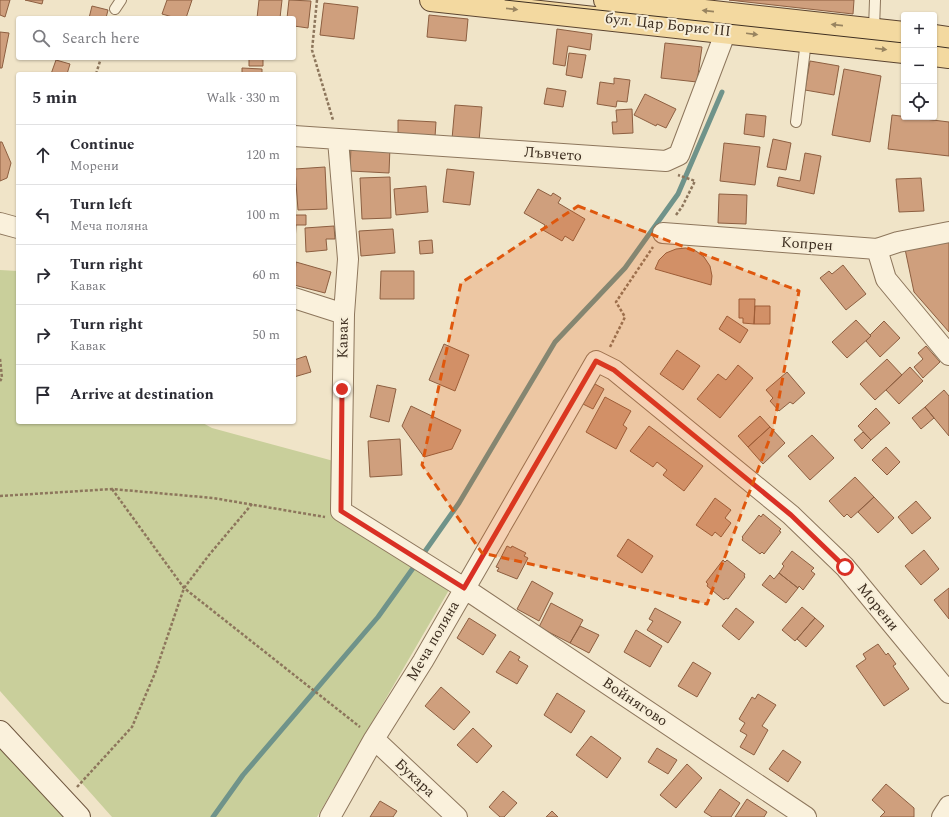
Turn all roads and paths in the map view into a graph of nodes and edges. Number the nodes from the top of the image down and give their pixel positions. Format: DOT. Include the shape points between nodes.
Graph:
graph roads {
  1 [pos="317,0"];
  2 [pos="431,0"];
  3 [pos="605,0"];
  4 [pos="876,0"];
  5 [pos="678,4"];
  6 [pos="874,29"];
  7 [pos="726,31"];
  8 [pos="901,33"];
  9 [pos="937,36"];
  10 [pos="949,38"];
  11 [pos="806,41"];
  12 [pos="901,52"];
  13 [pos="937,55"];
  14 [pos="949,57"];
  15 [pos="100,60"];
  16 [pos="97,72"];
  17 [pos="796,122"];
  18 [pos="296,136"];
  19 [pos="338,140"];
  20 [pos="673,174"];
  21 [pos="0,223"];
  22 [pos="16,227"];
  23 [pos="949,232"];
  24 [pos="663,233"];
  25 [pos="877,249"];
  26 [pos="296,299"];
  27 [pos="344,314"];
  28 [pos="949,355"];
  29 [pos="0,360"];
  30 [pos="599,362"];
  31 [pos="0,382"];
  32 [pos="112,489"];
  33 [pos="0,496"];
  34 [pos="252,504"];
  35 [pos="341,511"];
  36 [pos="184,588"];
  37 [pos="464,588"];
  38 [pos="949,694"];
  39 [pos="0,732"];
  40 [pos="374,739"];
  41 [pos="64,802"];
  42 [pos="949,806"];
  43 [pos="79,817"];
  44 [pos="330,817"];
  45 [pos="457,817"];
  46 [pos="806,817"];
  47 [pos="942,817"];
  1 -- 19 [label="path" via="312,50"];
  2 -- 7 [label="main road, бул. Цар Борис III, one-way"];
  3 -- 5 [label="main road, бул. Цар Борис III"];
  4 -- 6 [label="lane"];
  6 -- 5 [label="main road, бул. Цар Борис III, one-way"];
  6 -- 8 [label="main road, бул. Цар Борис III"];
  7 -- 11 [label="main road, бул. Цар Борис III, one-way"];
  7 -- 19 [label="street, Лъвчето" via="679,155 666,161"];
  9 -- 10 [label="main road"];
  11 -- 12 [label="main road, бул. Цар Борис III, one-way"];
  11 -- 17 [label="lane"];
  13 -- 14 [label="main road"];
  15 -- 16 [label="path"];
  18 -- 19 [label="street, Лъвчето"];
  19 -- 27 [label="street, Кавак" via="348,259"];
  20 -- 24 [label="path" via="695,180 682,207"];
  21 -- 22 [label="street"];
  23 -- 25 [label="street, Копрен"];
  24 -- 25 [label="street, Копрен"];
  24 -- 30 [label="path" via="616,302 625,317"];
  25 -- 28 [label="street" via="886,279"];
  26 -- 27 [label="street"];
  27 -- 35 [label="street, Кавак"];
  29 -- 31 [label="path"];
  30 -- 37 [label="street, Меча поляна"];
  30 -- 38 [label="street, Морени" via="614,370 807,530 845,567"];
  32 -- 33 [label="path"];
  32 -- 34 [label="path"];
  32 -- 36 [label="path"];
  34 -- 35 [label="path" via="323,518"];
  34 -- 36 [label="path" via="208,555"];
  35 -- 37 [label="street"];
  36 -- 40 [label="path"];
  36 -- 41 [label="path" via="155,673 132,727"];
  37 -- 40 [label="street, Меча поляна" via="423,661"];
  37 -- 46 [label="street, Войнягово"];
  39 -- 41 [label="main road"];
  40 -- 44 [label="street, Меча поляна"];
  40 -- 45 [label="street, Букара"];
  41 -- 43 [label="main road"];
  42 -- 47 [label="street"];
}
